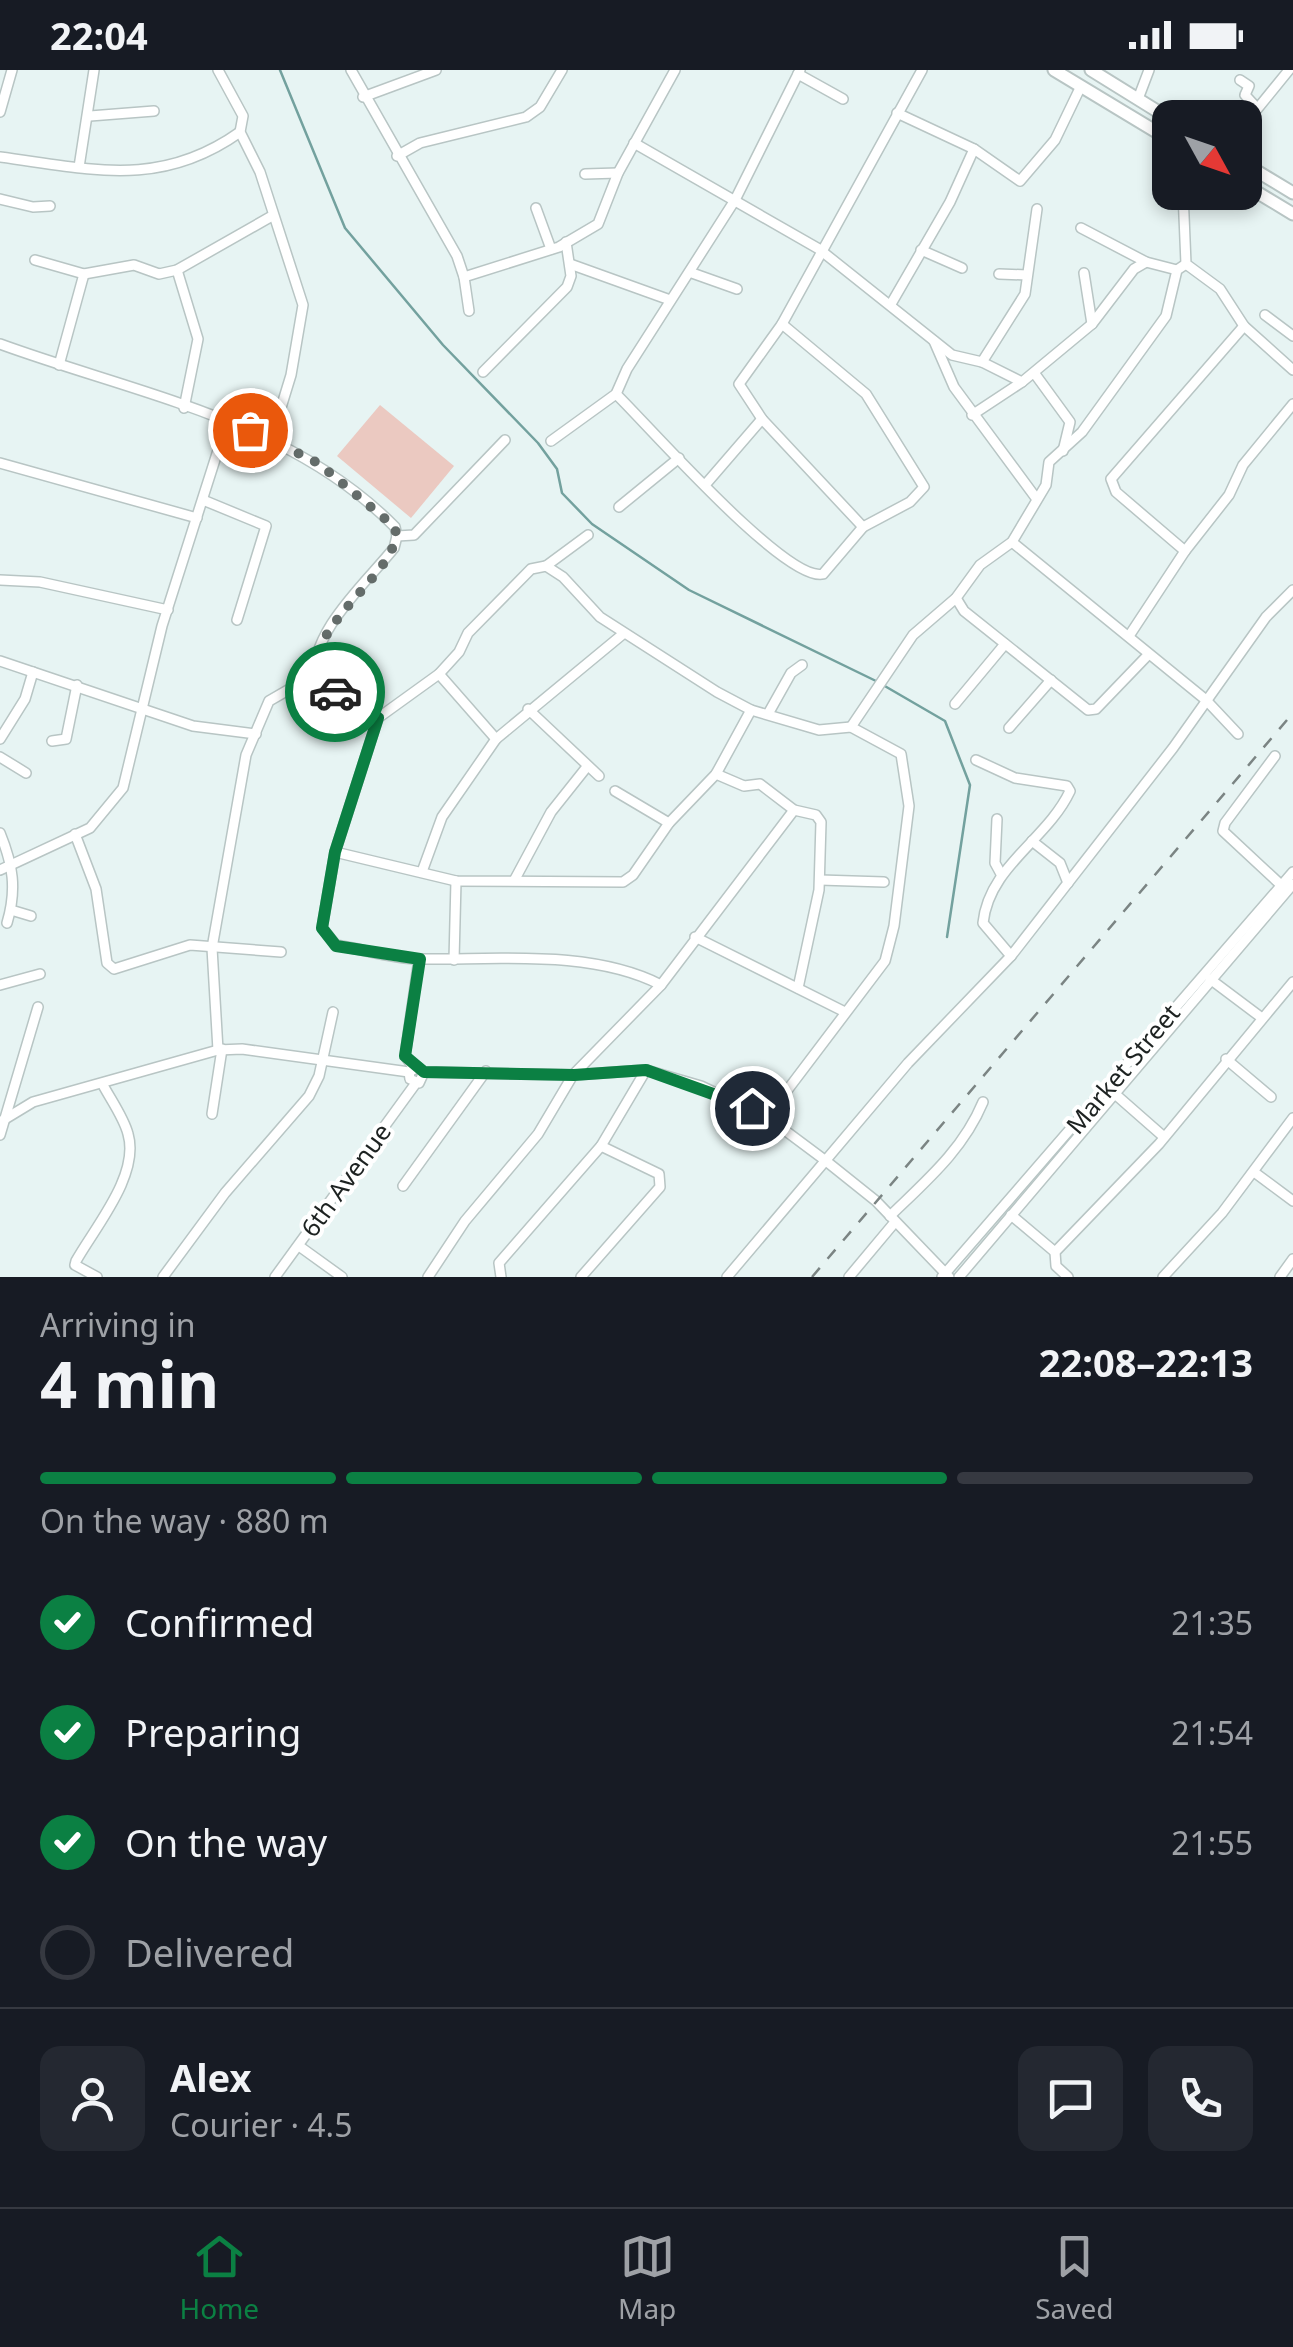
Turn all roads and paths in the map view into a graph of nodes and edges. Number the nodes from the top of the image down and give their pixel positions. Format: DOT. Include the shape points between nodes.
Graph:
graph roads {
  1 [pos="12,70"];
  2 [pos="94,70"];
  3 [pos="218,70"];
  4 [pos="351,70"];
  5 [pos="436,70"];
  6 [pos="562,70"];
  7 [pos="675,70"];
  8 [pos="922,70"];
  9 [pos="1054,70"];
  10 [pos="1091,70"];
  11 [pos="1149,70"];
  12 [pos="1289,70"];
  13 [pos="799,72"];
  14 [pos="413,73"];
  15 [pos="1240,80"];
  16 [pos="1081,86"];
  17 [pos="362,97"];
  18 [pos="1138,99"];
  19 [pos="843,100"];
  20 [pos="1249,100"];
  21 [pos="1262,101"];
  22 [pos="1152,108"];
  23 [pos="0,112"];
  24 [pos="154,112"];
  25 [pos="898,114"];
  26 [pos="90,116"];
  27 [pos="1152,129"];
  28 [pos="240,132"];
  29 [pos="634,143"];
  30 [pos="974,149"];
  31 [pos="397,156"];
  32 [pos="0,157"];
  33 [pos="79,168"];
  34 [pos="584,174"];
  35 [pos="618,174"];
  36 [pos="1262,175"];
  37 [pos="1293,194"];
  38 [pos="1262,195"];
  39 [pos="0,198"];
  40 [pos="734,200"];
  41 [pos="50,206"];
  42 [pos="536,208"];
  43 [pos="1038,209"];
  44 [pos="1185,210"];
  45 [pos="1293,214"];
  46 [pos="272,216"];
  47 [pos="1081,228"];
  48 [pos="566,242"];
  49 [pos="551,249"];
  50 [pos="820,249"];
  51 [pos="921,250"];
  52 [pos="35,260"];
  53 [pos="1146,262"];
  54 [pos="570,264"];
  55 [pos="1182,267"];
  56 [pos="962,268"];
  57 [pos="177,270"];
  58 [pos="692,272"];
  59 [pos="84,274"];
  60 [pos="1000,274"];
  61 [pos="1084,274"];
  62 [pos="1028,275"];
  63 [pos="464,277"];
  64 [pos="737,289"];
  65 [pos="670,300"];
  66 [pos="891,304"];
  67 [pos="469,311"];
  68 [pos="1264,315"];
  69 [pos="782,324"];
  70 [pos="1092,324"];
  71 [pos="1244,326"];
  72 [pos="1293,336"];
  73 [pos="933,339"];
  74 [pos="0,344"];
  75 [pos="982,362"];
  76 [pos="58,365"];
  77 [pos="1293,370"];
  78 [pos="483,372"];
  79 [pos="1035,374"];
  80 [pos="1022,382"];
  81 [pos="616,394"];
  82 [pos="1293,404"];
  83 [pos="184,408"];
  84 [pos="972,414"];
  85 [pos="762,419"];
  86 [pos="227,422"];
  87 [pos="272,438"];
  88 [pos="505,440"];
  89 [pos="550,441"];
  90 [pos="1063,451"];
  91 [pos="680,458"];
  92 [pos="0,463"];
  93 [pos="705,485"];
  94 [pos="1036,498"];
  95 [pos="202,500"];
  96 [pos="619,506"];
  97 [pos="197,518"];
  98 [pos="863,527"];
  99 [pos="588,535"];
  100 [pos="397,536"];
  101 [pos="1012,542"];
  102 [pos="1185,551"];
  103 [pos="546,566"];
  104 [pos="0,580"];
  105 [pos="1293,590"];
  106 [pos="956,598"];
  107 [pos="168,610"];
  108 [pos="1140,619"];
  109 [pos="237,620"];
  110 [pos="1114,624"];
  111 [pos="623,634"];
  112 [pos="1129,636"];
  113 [pos="1006,644"];
  114 [pos="1147,656"];
  115 [pos="0,661"];
  116 [pos="802,665"];
  117 [pos="32,672"];
  118 [pos="439,674"];
  119 [pos="1051,680"];
  120 [pos="315,681"];
  121 [pos="77,686"];
  122 [pos="1206,700"];
  123 [pos="955,704"];
  124 [pos="142,706"];
  125 [pos="528,709"];
  126 [pos="751,710"];
  127 [pos="768,714"];
  128 [pos="378,718"];
  129 [pos="852,727"];
  130 [pos="1009,728"];
  131 [pos="256,734"];
  132 [pos="1238,734"];
  133 [pos="0,739"];
  134 [pos="496,739"];
  135 [pos="52,741"];
  136 [pos="1275,756"];
  137 [pos="0,757"];
  138 [pos="976,760"];
  139 [pos="586,768"];
  140 [pos="26,773"];
  141 [pos="716,774"];
  142 [pos="599,776"];
  143 [pos="615,792"];
  144 [pos="794,810"];
  145 [pos="997,819"];
  146 [pos="669,823"];
  147 [pos="0,833"];
  148 [pos="75,834"];
  149 [pos="1032,841"];
  150 [pos="335,852"];
  151 [pos="1060,863"];
  152 [pos="12,864"];
  153 [pos="1080,867"];
  154 [pos="423,869"];
  155 [pos="0,870"];
  156 [pos="1293,872"];
  157 [pos="1001,874"];
  158 [pos="515,879"];
  159 [pos="456,880"];
  160 [pos="820,880"];
  161 [pos="884,882"];
  162 [pos="1068,883"];
  163 [pos="1293,884"];
  164 [pos="1281,885"];
  165 [pos="11,910"];
  166 [pos="31,916"];
  167 [pos="7,924"];
  168 [pos="695,937"];
  169 [pos="212,948"];
  170 [pos="281,952"];
  171 [pos="1011,956"];
  172 [pos="420,959"];
  173 [pos="454,960"];
  174 [pos="40,974"];
  175 [pos="1210,979"];
  176 [pos="1293,982"];
  177 [pos="0,985"];
  178 [pos="660,985"];
  179 [pos="798,988"];
  180 [pos="38,1007"];
  181 [pos="332,1012"];
  182 [pos="845,1012"];
  183 [pos="1262,1018"];
  184 [pos="220,1050"];
  185 [pos="321,1058"];
  186 [pos="1226,1059"];
  187 [pos="646,1070"];
  188 [pos="416,1071"];
  189 [pos="486,1071"];
  190 [pos="574,1075"];
  191 [pos="103,1085"];
  192 [pos="1115,1094"];
  193 [pos="1271,1097"];
  194 [pos="983,1102"];
  195 [pos="212,1114"];
  196 [pos="768,1117"];
  197 [pos="1293,1118"];
  198 [pos="2,1121"];
  199 [pos="0,1136"];
  200 [pos="1164,1137"];
  201 [pos="601,1146"];
  202 [pos="826,1162"];
  203 [pos="1254,1172"];
  204 [pos="403,1186"];
  205 [pos="1293,1201"];
  206 [pos="1011,1215"];
  207 [pos="893,1219"];
  208 [pos="300,1246"];
  209 [pos="1055,1252"];
  210 [pos="1293,1259"];
  211 [pos="947,1274"];
  212 [pos="97,1277"];
  213 [pos="163,1277"];
  214 [pos="276,1277"];
  215 [pos="342,1277"];
  216 [pos="428,1277"];
  217 [pos="501,1277"];
  218 [pos="581,1277"];
  219 [pos="727,1277"];
  220 [pos="849,1277"];
  221 [pos="959,1277"];
  222 [pos="1068,1277"];
  223 [pos="1164,1277"];
  224 [pos="1280,1277"];
  1 -- 23 [label="street"];
  2 -- 26 [label="street"];
  3 -- 28 [label="street" via="242,116"];
  4 -- 17 [label="street"];
  5 -- 14 [label="street"];
  6 -- 31 [label="street" via="540,107 526,117 420,142"];
  7 -- 29 [label="street"];
  8 -- 25 [label="street"];
  9 -- 16 [label="main road"];
  10 -- 18 [label="main road"];
  11 -- 18 [label="street"];
  12 -- 21 [label="street"];
  13 -- 19 [label="street"];
  13 -- 40 [label="street"];
  14 -- 17 [label="street"];
  15 -- 20 [label="street" via="1249,86"];
  16 -- 27 [label="main road"];
  16 -- 30 [label="street" via="1058,135 1024,180"];
  17 -- 31 [label="street"];
  18 -- 22 [label="main road"];
  24 -- 26 [label="street"];
  25 -- 30 [label="street"];
  25 -- 50 [label="street"];
  26 -- 33 [label="street"];
  28 -- 33 [label="street" via="209,154 167,168"];
  28 -- 46 [label="street"];
  29 -- 35 [label="street"];
  29 -- 40 [label="street"];
  30 -- 51 [label="street"];
  31 -- 63 [label="street"];
  32 -- 33 [label="street"];
  34 -- 35 [label="street"];
  35 -- 48 [label="street" via="598,224"];
  36 -- 37 [label="main road"];
  38 -- 45 [label="main road"];
  39 -- 41 [label="street"];
  40 -- 50 [label="street"];
  40 -- 58 [label="street"];
  42 -- 49 [label="street"];
  43 -- 62 [label="street"];
  44 -- 55 [label="street"];
  46 -- 57 [label="street"];
  46 -- 87 [label="street" via="303,305"];
  47 -- 53 [label="street"];
  48 -- 49 [label="street"];
  48 -- 54 [label="street"];
  49 -- 63 [label="street"];
  50 -- 66 [label="street"];
  50 -- 69 [label="street"];
  51 -- 56 [label="street"];
  51 -- 66 [label="street"];
  52 -- 59 [label="street"];
  53 -- 55 [label="street"];
  53 -- 70 [label="street"];
  54 -- 65 [label="street"];
  54 -- 78 [label="street" via="566,287"];
  55 -- 71 [label="street" via="1220,288"];
  55 -- 90 [label="street" via="1166,316"];
  57 -- 59 [label="street" via="159,274 134,265"];
  57 -- 83 [label="street" via="198,340"];
  58 -- 64 [label="street"];
  58 -- 65 [label="street"];
  59 -- 76 [label="street"];
  60 -- 62 [label="street"];
  61 -- 70 [label="street"];
  62 -- 75 [label="street" via="1017,312"];
  63 -- 67 [label="street"];
  65 -- 81 [label="street"];
  66 -- 73 [label="street"];
  68 -- 72 [label="street"];
  69 -- 85 [label="street" via="740,380"];
  69 -- 98 [label="street" via="866,394 923,483 920,495"];
  70 -- 79 [label="street"];
  71 -- 77 [label="street"];
  71 -- 102 [label="street" via="1112,479 1116,492"];
  73 -- 75 [label="street" via="960,360"];
  73 -- 84 [label="street"];
  74 -- 76 [label="street"];
  75 -- 80 [label="street"];
  76 -- 83 [label="street"];
  79 -- 80 [label="street"];
  79 -- 90 [label="street" via="1070,422"];
  80 -- 84 [label="street"];
  81 -- 89 [label="street"];
  81 -- 91 [label="street"];
  82 -- 102 [label="street"];
  83 -- 86 [label="street"];
  84 -- 94 [label="street"];
  85 -- 93 [label="street"];
  85 -- 98 [label="street"];
  86 -- 87 [label="street"];
  86 -- 95 [label="street"];
  87 -- 100 [label="street" via="343,480"];
  88 -- 100 [label="street" via="414,535"];
  90 -- 94 [label="street" via="1050,462"];
  91 -- 93 [label="street"];
  91 -- 96 [label="street"];
  92 -- 97 [label="street"];
  93 -- 98 [label="street" via="740,523 815,576"];
  94 -- 101 [label="street"];
  95 -- 97 [label="street"];
  95 -- 109 [label="street" via="266,526"];
  97 -- 107 [label="street"];
  99 -- 103 [label="street"];
  100 -- 120 [label="street" via="330,629"];
  101 -- 106 [label="street" via="980,564"];
  101 -- 110 [label="street"];
  102 -- 108 [label="street"];
  103 -- 111 [label="street"];
  103 -- 118 [label="street" via="531,569 468,633"];
  104 -- 107 [label="street" via="40,582"];
  105 -- 122 [label="street"];
  106 -- 113 [label="street"];
  106 -- 129 [label="street" via="920,627"];
  107 -- 124 [label="street"];
  108 -- 110 [label="street"];
  108 -- 112 [label="street"];
  110 -- 112 [label="street"];
  111 -- 125 [label="street"];
  111 -- 126 [label="street"];
  112 -- 114 [label="street"];
  113 -- 119 [label="street"];
  113 -- 123 [label="street"];
  114 -- 119 [label="street" via="1093,712"];
  114 -- 122 [label="street"];
  115 -- 117 [label="street"];
  116 -- 127 [label="street"];
  117 -- 121 [label="street"];
  117 -- 133 [label="street"];
  118 -- 128 [label="street"];
  118 -- 134 [label="street"];
  119 -- 130 [label="street"];
  120 -- 128 [label="street"];
  120 -- 131 [label="street" via="269,702"];
  121 -- 124 [label="street"];
  121 -- 135 [label="street" via="66,740"];
  122 -- 132 [label="street"];
  122 -- 153 [label="street"];
  124 -- 131 [label="street" via="193,726"];
  124 -- 148 [label="street" via="124,788 90,828"];
  125 -- 134 [label="street"];
  125 -- 139 [label="street"];
  126 -- 127 [label="street"];
  126 -- 141 [label="street"];
  127 -- 129 [label="street" via="820,730"];
  128 -- 150 [label="street"];
  129 -- 182 [label="street" via="901,754 909,806 885,961"];
  131 -- 169 [label="street" via="246,755"];
  134 -- 154 [label="street" via="442,817"];
  136 -- 164 [label="street" via="1224,831"];
  137 -- 140 [label="street"];
  138 -- 149 [label="street" via="1009,776 1069,788"];
  139 -- 142 [label="street"];
  139 -- 158 [label="street" via="551,812"];
  141 -- 144 [label="street" via="744,786 760,784"];
  141 -- 146 [label="street"];
  143 -- 146 [label="street"];
  144 -- 160 [label="street" via="822,822"];
  144 -- 168 [label="street"];
  145 -- 157 [label="street" via="995,863"];
  146 -- 158 [label="street" via="623,882"];
  147 -- 152 [label="street"];
  148 -- 152 [label="street"];
  148 -- 169 [label="street" via="96,889 110,967 119,970 190,946"];
  149 -- 151 [label="street"];
  149 -- 157 [label="street"];
  150 -- 154 [label="street"];
  150 -- 172 [label="street" via="322,928 326,938 336,946"];
  151 -- 153 [label="street"];
  151 -- 162 [label="street"];
  152 -- 155 [label="street"];
  152 -- 165 [label="street"];
  153 -- 162 [label="street"];
  154 -- 159 [label="street"];
  156 -- 164 [label="street, Market Street"];
  157 -- 171 [label="street" via="982,923"];
  158 -- 159 [label="street"];
  159 -- 173 [label="street"];
  160 -- 161 [label="street"];
  160 -- 179 [label="street"];
  162 -- 171 [label="street"];
  163 -- 175 [label="street, Market Street"];
  164 -- 211 [label="street, Market Street"];
  165 -- 166 [label="street"];
  165 -- 167 [label="street"];
  168 -- 178 [label="street"];
  168 -- 179 [label="street"];
  169 -- 170 [label="street"];
  169 -- 184 [label="street"];
  171 -- 202 [label="street" via="908,1063"];
  172 -- 173 [label="street"];
  172 -- 188 [label="street" via="405,1056"];
  173 -- 178 [label="street" via="536,960 633,971"];
  174 -- 177 [label="street"];
  175 -- 183 [label="street"];
  175 -- 192 [label="street, Market Street"];
  176 -- 183 [label="street"];
  178 -- 190 [label="street"];
  179 -- 182 [label="street"];
  180 -- 198 [label="street"];
  181 -- 185 [label="street"];
  182 -- 196 [label="street"];
  183 -- 186 [label="street"];
  184 -- 185 [label="street"];
  184 -- 191 [label="street"];
  184 -- 195 [label="street"];
  185 -- 188 [label="street"];
  185 -- 213 [label="street" via="309,1096"];
  186 -- 193 [label="street"];
  186 -- 200 [label="street"];
  187 -- 190 [label="street"];
  187 -- 196 [label="street"];
  187 -- 201 [label="street"];
  188 -- 189 [label="street"];
  188 -- 208 [label="street, 6th Avenue" via="410,1080 416,1083"];
  189 -- 190 [label="street"];
  189 -- 204 [label="street"];
  190 -- 216 [label="street" via="538,1134"];
  191 -- 198 [label="street" via="34,1102"];
  191 -- 212 [label="street" via="128,1134 130,1153 124,1177 76,1261"];
  192 -- 200 [label="street"];
  192 -- 206 [label="street, Market Street"];
  194 -- 207 [label="street" via="965,1138"];
  196 -- 202 [label="street"];
  197 -- 203 [label="street"];
  198 -- 199 [label="street"];
  200 -- 209 [label="street"];
  201 -- 217 [label="street" via="499,1263"];
  201 -- 218 [label="street" via="659,1174 660,1187"];
  202 -- 207 [label="street"];
  202 -- 219 [label="street"];
  203 -- 205 [label="street"];
  203 -- 223 [label="street"];
  206 -- 209 [label="street"];
  206 -- 221 [label="street, Market Street"];
  207 -- 211 [label="street"];
  207 -- 220 [label="street"];
  208 -- 214 [label="street, 6th Avenue"];
  208 -- 215 [label="street"];
  209 -- 222 [label="street" via="1053,1260"];
  210 -- 224 [label="street"];
}
